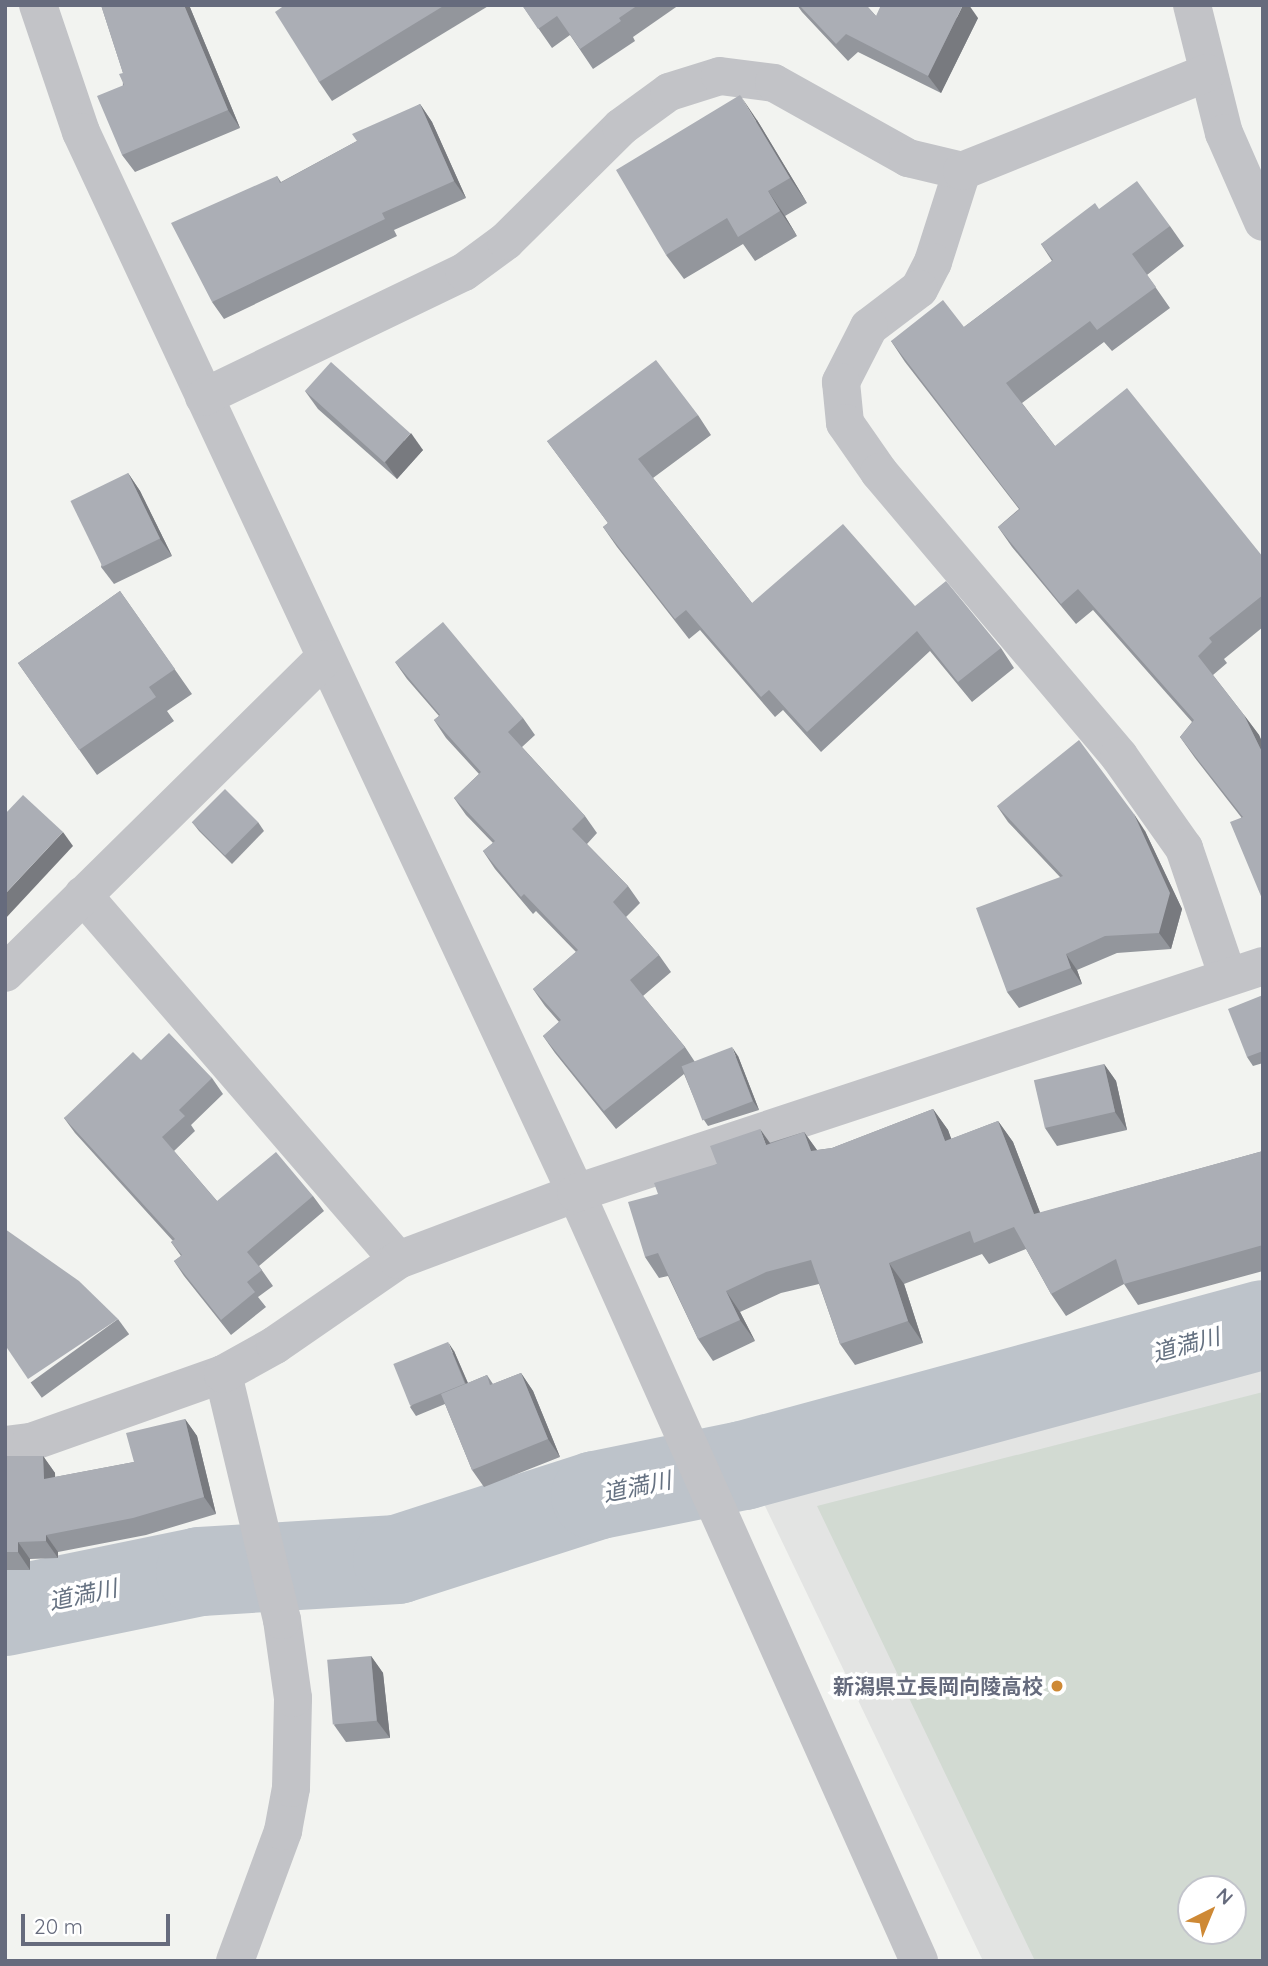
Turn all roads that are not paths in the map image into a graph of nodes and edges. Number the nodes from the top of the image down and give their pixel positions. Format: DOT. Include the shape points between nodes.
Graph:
graph roads {
  1 [pos="38,5"];
  2 [pos="1192,5"];
  3 [pos="1207,73"];
  4 [pos="962,171"];
  5 [pos="1263,222"];
  6 [pos="204,397"];
  7 [pos="323,659"];
  8 [pos="83,895"];
  9 [pos="1245,970"];
  10 [pos="5,973"];
  11 [pos="576,1193"];
  12 [pos="398,1260"];
  13 [pos="223,1374"];
  14 [pos="5,1446"];
  15 [pos="235,1961"];
  16 [pos="919,1961"];
  1 -- 6 [label="street" via="81,131"];
  2 -- 3 [label="street"];
  3 -- 4 [label="street"];
  3 -- 5 [label="street" via="1224,133"];
  4 -- 6 [label="street" via="908,158 774,83 720,76 669,92 621,127 506,241 464,272"];
  4 -- 9 [label="street" via="933,262 919,289 869,327 841,382 845,422 879,472 1119,756 1184,848"];
  6 -- 7 [label="street"];
  7 -- 8 [label="street"];
  7 -- 11 [label="street"];
  8 -- 10 [label="street"];
  8 -- 12 [label="street"];
  9 -- 11 [label="street"];
  11 -- 12 [label="street"];
  11 -- 16 [label="street"];
  12 -- 13 [label="street" via="275,1345"];
  13 -- 14 [label="street" via="32,1442"];
  13 -- 15 [label="street" via="282,1620 293,1698 291,1788 283,1831"];
}
